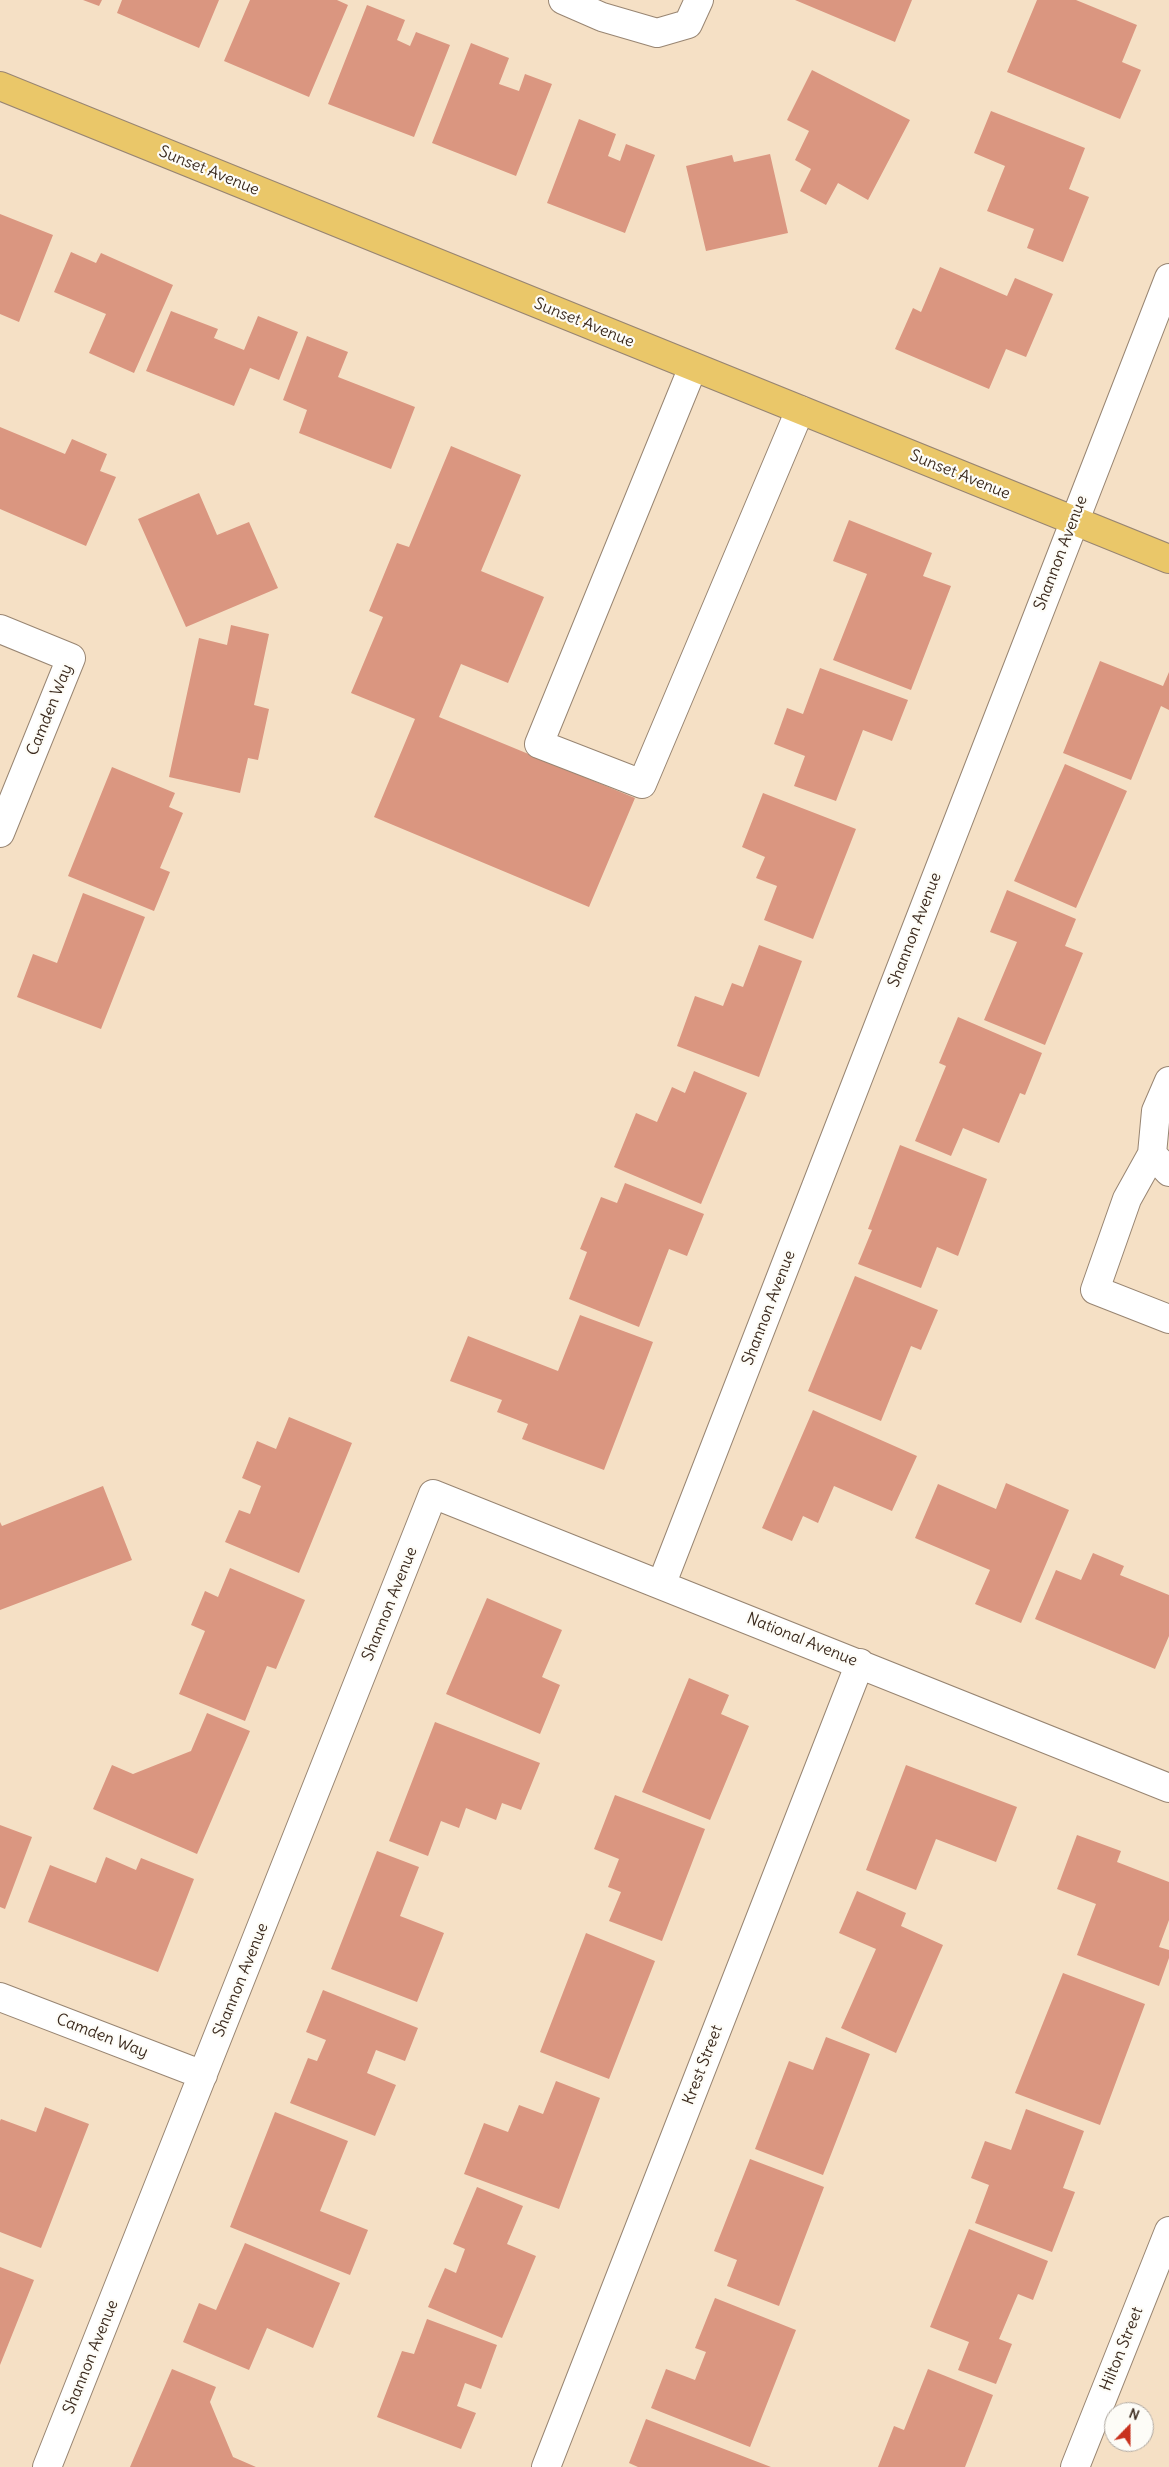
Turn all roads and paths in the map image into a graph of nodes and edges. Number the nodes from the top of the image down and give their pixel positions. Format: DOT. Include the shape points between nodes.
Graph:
graph roads {
  1 [pos="563,0"];
  2 [pos="699,0"];
  3 [pos="0,86"];
  4 [pos="1169,278"];
  5 [pos="693,367"];
  6 [pos="800,410"];
  7 [pos="1073,520"];
  8 [pos="1169,559"];
  9 [pos="0,629"];
  10 [pos="0,834"];
  11 [pos="1169,1081"];
  12 [pos="1161,1163"];
  13 [pos="1169,1319"];
  14 [pos="433,1494"];
  15 [pos="662,1583"];
  16 [pos="860,1663"];
  17 [pos="1169,1788"];
  18 [pos="0,1997"];
  19 [pos="203,2075"];
  20 [pos="1169,2231"];
  21 [pos="47,2467"];
  22 [pos="546,2467"];
  23 [pos="1075,2467"];
  1 -- 2 [label="street" via="602,17 657,33 688,24"];
  3 -- 5 [label="main road, Sunset Avenue"];
  4 -- 7 [label="street, Shannon Avenue"];
  5 -- 6 [label="main road, Sunset Avenue"];
  5 -- 6 [label="street" via="539,744 642,784"];
  6 -- 7 [label="main road, Sunset Avenue"];
  7 -- 8 [label="main road, Sunset Avenue"];
  7 -- 15 [label="street, Shannon Avenue"];
  9 -- 10 [label="street, Camden Way" via="71,658"];
  11 -- 12 [label="street" via="1156,1111"];
  12 -- 13 [label="street" via="1127,1199 1095,1290"];
  14 -- 15 [label="street, National Avenue"];
  14 -- 19 [label="street, Shannon Avenue"];
  15 -- 16 [label="street, National Avenue"];
  16 -- 17 [label="street, National Avenue"];
  16 -- 22 [label="street, Krest Street"];
  18 -- 19 [label="street, Camden Way"];
  19 -- 21 [label="street, Shannon Avenue"];
  20 -- 23 [label="street, Hilton Street"];
}
